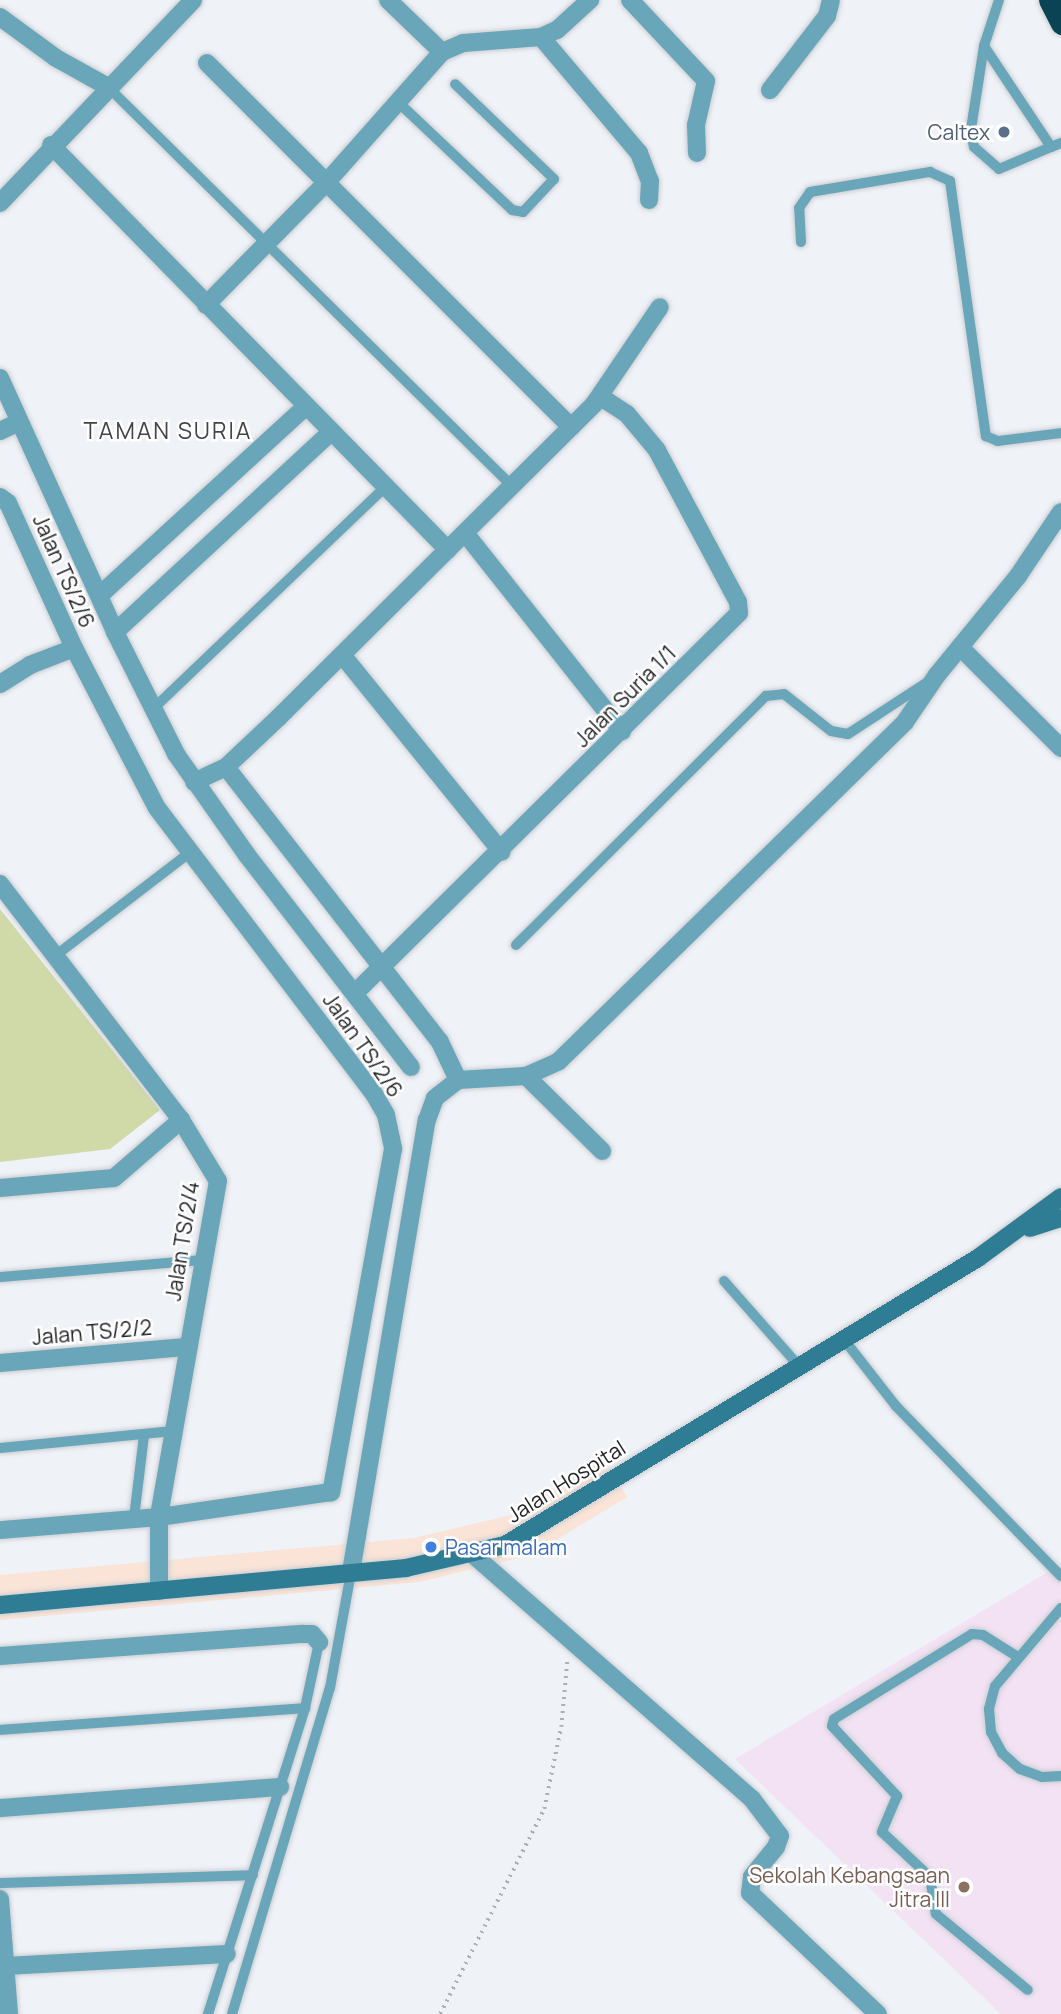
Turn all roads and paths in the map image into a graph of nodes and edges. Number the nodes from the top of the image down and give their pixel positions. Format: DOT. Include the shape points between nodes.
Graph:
graph roads {
  1 [pos="193,0"];
  2 [pos="388,0"];
  3 [pos="590,0"];
  4 [pos="630,0"];
  5 [pos="831,0"];
  6 [pos="999,0"];
  7 [pos="1049,0"];
  8 [pos="0,17"];
  9 [pos="1061,24"];
  10 [pos="541,37"];
  11 [pos="984,46"];
  12 [pos="442,52"];
  13 [pos="207,63"];
  14 [pos="455,84"];
  15 [pos="108,87"];
  16 [pos="769,90"];
  17 [pos="399,103"];
  18 [pos="51,145"];
  19 [pos="1056,145"];
  20 [pos="697,153"];
  21 [pos="326,183"];
  22 [pos="649,200"];
  23 [pos="0,203"];
  24 [pos="269,242"];
  25 [pos="801,242"];
  26 [pos="206,305"];
  27 [pos="660,307"];
  28 [pos="0,378"];
  29 [pos="601,397"];
  30 [pos="306,406"];
  31 [pos="19,422"];
  32 [pos="571,427"];
  33 [pos="0,431"];
  34 [pos="331,432"];
  35 [pos="1061,433"];
  36 [pos="386,486"];
  37 [pos="512,486"];
  38 [pos="0,497"];
  39 [pos="1061,512"];
  40 [pos="465,533"];
  41 [pos="448,550"];
  42 [pos="100,596"];
  43 [pos="115,632"];
  44 [pos="960,647"];
  45 [pos="74,648"];
  46 [pos="343,656"];
  47 [pos="937,675"];
  48 [pos="0,684"];
  49 [pos="152,710"];
  50 [pos="622,731"];
  51 [pos="1061,748"];
  52 [pos="226,767"];
  53 [pos="194,782"];
  54 [pos="189,852"];
  55 [pos="502,852"];
  56 [pos="0,884"];
  57 [pos="516,944"];
  58 [pos="55,956"];
  59 [pos="381,972"];
  60 [pos="355,993"];
  61 [pos="411,1067"];
  62 [pos="527,1076"];
  63 [pos="458,1080"];
  64 [pos="181,1120"];
  65 [pos="602,1151"];
  66 [pos="0,1188"];
  67 [pos="1061,1197"];
  68 [pos="1061,1217"];
  69 [pos="1014,1234"];
  70 [pos="203,1260"];
  71 [pos="0,1277"];
  72 [pos="724,1281"];
  73 [pos="842,1337"];
  74 [pos="188,1347"];
  75 [pos="0,1363"];
  76 [pos="798,1365"];
  77 [pos="173,1431"];
  78 [pos="144,1436"];
  79 [pos="0,1448"];
  80 [pos="159,1517"];
  81 [pos="134,1518"];
  82 [pos="0,1530"];
  83 [pos="470,1552"];
  84 [pos="351,1572"];
  85 [pos="1061,1576"];
  86 [pos="159,1591"];
  87 [pos="0,1605"];
  88 [pos="1061,1608"];
  89 [pos="319,1642"];
  90 [pos="570,1643"];
  91 [pos="0,1657"];
  92 [pos="1018,1657"];
  93 [pos="305,1708"];
  94 [pos="0,1730"];
  95 [pos="1061,1776"];
  96 [pos="280,1787"];
  97 [pos="0,1808"];
  98 [pos="253,1875"];
  99 [pos="0,1883"];
  100 [pos="0,1899"];
  101 [pos="227,1954"];
  102 [pos="5,1966"];
  103 [pos="1028,1990"];
  104 [pos="9,2014"];
  105 [pos="208,2014"];
  106 [pos="232,2014"];
  107 [pos="440,2014"];
  108 [pos="878,2014"];
  1 -- 15 [label="street"];
  2 -- 12 [label="street"];
  3 -- 10 [label="street" via="557,30"];
  4 -- 20 [label="street" via="706,81 697,114"];
  5 -- 16 [label="street" via="827,16"];
  6 -- 11 [label="lane"];
  7 -- 9 [label="highway"];
  8 -- 15 [label="street" via="56,58"];
  10 -- 12 [label="street" via="463,43"];
  10 -- 22 [label="street" via="639,153 650,181"];
  11 -- 19 [label="lane"];
  11 -- 19 [label="lane" via="971,129 974,147 999,169"];
  12 -- 17 [label="street"];
  13 -- 21 [label="street"];
  14 -- 17 [label="lane" via="554,179 523,212 512,210"];
  15 -- 18 [label="street"];
  15 -- 24 [label="lane"];
  17 -- 21 [label="street"];
  18 -- 23 [label="street"];
  18 -- 26 [label="street"];
  21 -- 24 [label="street"];
  21 -- 32 [label="street"];
  24 -- 26 [label="street"];
  24 -- 37 [label="lane"];
  25 -- 35 [label="lane" via="799,208 810,192 930,172 950,181 986,436 998,441"];
  26 -- 30 [label="street"];
  27 -- 29 [label="street"];
  28 -- 31 [label="street"];
  29 -- 32 [label="street"];
  29 -- 50 [label="street, Jalan Suria 1/1" via="627,414 657,450 738,602 733,622"];
  30 -- 34 [label="street"];
  30 -- 42 [label="street"];
  31 -- 33 [label="street"];
  31 -- 42 [label="street"];
  32 -- 37 [label="street"];
  34 -- 36 [label="street"];
  34 -- 43 [label="street"];
  36 -- 41 [label="street"];
  36 -- 49 [label="lane"];
  37 -- 40 [label="street"];
  38 -- 45 [label="street, Jalan TS/2/6" via="8,503"];
  39 -- 44 [label="street" via="1018,576"];
  40 -- 41 [label="street"];
  40 -- 50 [label="street"];
  41 -- 46 [label="street"];
  42 -- 43 [label="street"];
  43 -- 49 [label="street"];
  44 -- 47 [label="street"];
  44 -- 51 [label="street"];
  45 -- 48 [label="street" via="30,665"];
  45 -- 54 [label="street, Jalan TS/2/6" via="145,788"];
  46 -- 52 [label="street"];
  46 -- 55 [label="street"];
  47 -- 57 [label="lane" via="848,734 831,731 784,694 766,696"];
  47 -- 62 [label="street" via="905,722 827,799 558,1061"];
  49 -- 53 [label="street"];
  50 -- 55 [label="street, Jalan Suria 1/1"];
  52 -- 53 [label="street"];
  52 -- 59 [label="street"];
  53 -- 60 [label="street"];
  54 -- 58 [label="lane"];
  54 -- 80 [label="street, Jalan TS/2/6" via="374,1094 386,1115 393,1149 331,1492"];
  55 -- 59 [label="street, Jalan Suria 1/1"];
  56 -- 58 [label="street, Jalan TS/2/4"];
  58 -- 64 [label="street, Jalan TS/2/4"];
  59 -- 60 [label="street, Jalan Suria 1/1"];
  59 -- 63 [label="street" via="440,1042"];
  60 -- 61 [label="street"];
  62 -- 63 [label="street"];
  62 -- 65 [label="street"];
  63 -- 84 [label="street" via="439,1092 427,1120"];
  64 -- 66 [label="street" via="114,1178"];
  64 -- 70 [label="street, Jalan TS/2/4" via="218,1181"];
  67 -- 69 [label="street, Jalan Hospital"];
  68 -- 69 [label="street, Jalan Hospital"];
  69 -- 73 [label="street, Jalan Hospital"];
  70 -- 71 [label="lane"];
  70 -- 74 [label="street, Jalan TS/2/4"];
  72 -- 76 [label="lane"];
  73 -- 76 [label="street, Jalan Hospital"];
  73 -- 85 [label="lane" via="896,1406"];
  74 -- 75 [label="street, Jalan TS/2/2"];
  74 -- 77 [label="street, Jalan TS/2/4"];
  76 -- 83 [label="street, Jalan Hospital" via="506,1545"];
  77 -- 78 [label="lane"];
  77 -- 80 [label="street, Jalan TS/2/4"];
  78 -- 79 [label="lane"];
  78 -- 81 [label="lane"];
  80 -- 81 [label="street, Jalan TS/2/6"];
  80 -- 86 [label="street, Jalan TS/2/4"];
  81 -- 82 [label="street, Jalan TS/2/6"];
  83 -- 84 [label="street, Jalan Hospital" via="406,1568"];
  83 -- 90 [label="street"];
  84 -- 86 [label="street, Jalan Hospital"];
  84 -- 106 [label="lane" via="330,1688"];
  86 -- 87 [label="street, Jalan Hospital"];
  88 -- 92 [label="lane"];
  89 -- 91 [label="street" via="312,1634 303,1634"];
  89 -- 93 [label="lane"];
  90 -- 107 [label="path" via="561,1727 544,1809"];
  90 -- 108 [label="street" via="752,1799 779,1830 776,1847 752,1877 750,1893"];
  92 -- 95 [label="lane" via="995,1686 989,1709 991,1732 1002,1753 1020,1769 1042,1777"];
  92 -- 103 [label="lane" via="983,1635 972,1634 834,1719 832,1726 897,1797 882,1832 930,1877 936,1914"];
  93 -- 94 [label="lane"];
  93 -- 96 [label="lane"];
  96 -- 97 [label="street"];
  96 -- 98 [label="lane"];
  98 -- 99 [label="lane"];
  98 -- 101 [label="lane"];
  100 -- 102 [label="street"];
  101 -- 102 [label="street"];
  101 -- 105 [label="lane"];
  102 -- 104 [label="street"];
}
